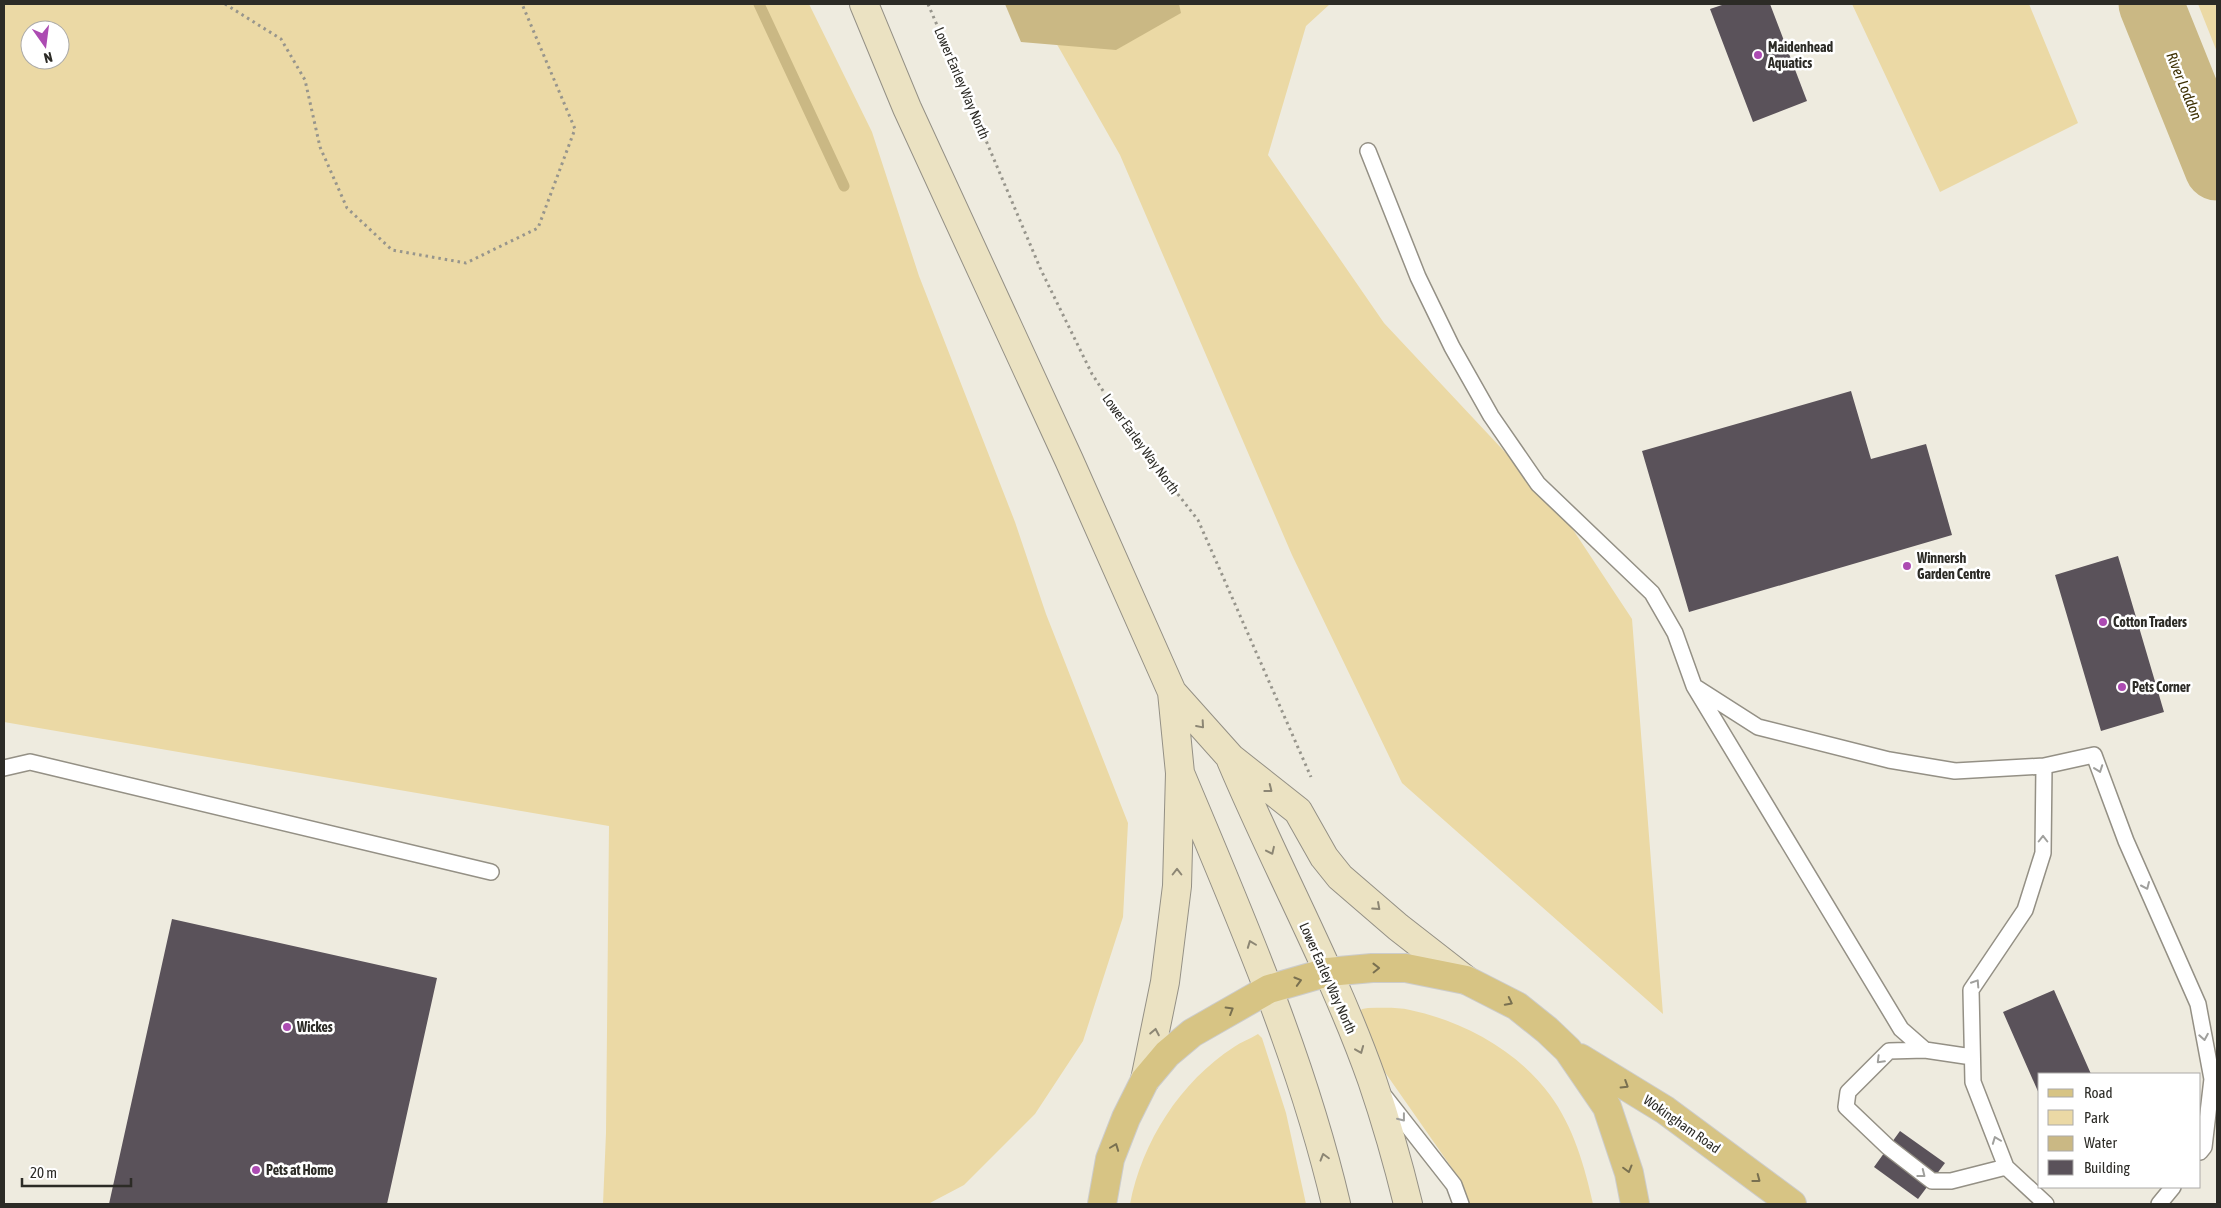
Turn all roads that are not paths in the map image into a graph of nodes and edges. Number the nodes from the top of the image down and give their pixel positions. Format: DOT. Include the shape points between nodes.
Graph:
graph roads {
  1 [pos="864,4"];
  2 [pos="1368,151"];
  3 [pos="1694,686"];
  4 [pos="1172,692"];
  5 [pos="1231,758"];
  6 [pos="2044,766"];
  7 [pos="4,768"];
  8 [pos="1180,773"];
  9 [pos="490,872"];
  10 [pos="1328,972"];
  11 [pos="1466,980"];
  12 [pos="1268,989"];
  13 [pos="1568,1050"];
  14 [pos="1925,1050"];
  15 [pos="1972,1058"];
  16 [pos="1145,1080"];
  17 [pos="1372,1080"];
  18 [pos="2212,1126"];
  19 [pos="2201,1151"];
  20 [pos="2006,1167"];
  21 [pos="2172,1188"];
  22 [pos="1099,1201"];
  23 [pos="1336,1204"];
  24 [pos="1408,1204"];
  25 [pos="1461,1204"];
  26 [pos="1635,1204"];
  27 [pos="1792,1204"];
  28 [pos="2046,1204"];
  29 [pos="2159,1204"];
  1 -- 4 [label="main road, Lower Earley Way North" via="907,108"];
  2 -- 3 [label="lane" via="1418,277 1491,416 1538,484 1652,593 1675,633"];
  3 -- 6 [label="lane" via="1758,727 1889,760 1955,771"];
  3 -- 14 [label="lane" via="1901,1030"];
  4 -- 5 [label="main road, Lower Earley Way North, one-way"];
  4 -- 8 [label="main road, Lower Earley Way North"];
  5 -- 10 [label="main road, Lower Earley Way North, one-way" via="1258,825"];
  5 -- 11 [label="main road, Lower Earley Way North, one-way" via="1298,811 1324,857 1340,876"];
  15 -- 6 [label="lane, one-way" via="1971,990 2025,910 2043,853"];
  6 -- 18 [label="lane, one-way" via="2094,755 2126,841 2198,1004 2212,1079"];
  7 -- 9 [label="lane" via="30,762"];
  12 -- 8 [label="main road, Lower Earley Way North, one-way"];
  16 -- 8 [label="main road, Lower Earley Way North, one-way" via="1175,915"];
  10 -- 11 [label="main road, one-way" via="1406,968"];
  12 -- 10 [label="main road, one-way"];
  10 -- 17 [label="main road, Lower Earley Way North, one-way"];
  11 -- 13 [label="main road, one-way" via="1517,1006"];
  16 -- 12 [label="main road, one-way" via="1192,1033"];
  23 -- 12 [label="main road, Lower Earley Way North, one-way" via="1289,1044"];
  13 -- 26 [label="main road, one-way" via="1608,1107 1629,1173"];
  13 -- 27 [label="main road, Wokingham Road, one-way" via="1666,1110"];
  14 -- 15 [label="lane"];
  14 -- 20 [label="lane, one-way" via="1889,1051 1848,1092 1846,1107 1888,1147 1932,1181 1951,1181"];
  20 -- 15 [label="lane, one-way" via="1973,1082"];
  22 -- 16 [label="main road, one-way" via="1110,1159"];
  17 -- 24 [label="main road, Lower Earley Way North"];
  17 -- 25 [label="lane, one-way" via="1454,1185"];
  18 -- 19 [label="lane"];
  20 -- 28 [label="lane"];
  21 -- 29 [label="lane"];
}
